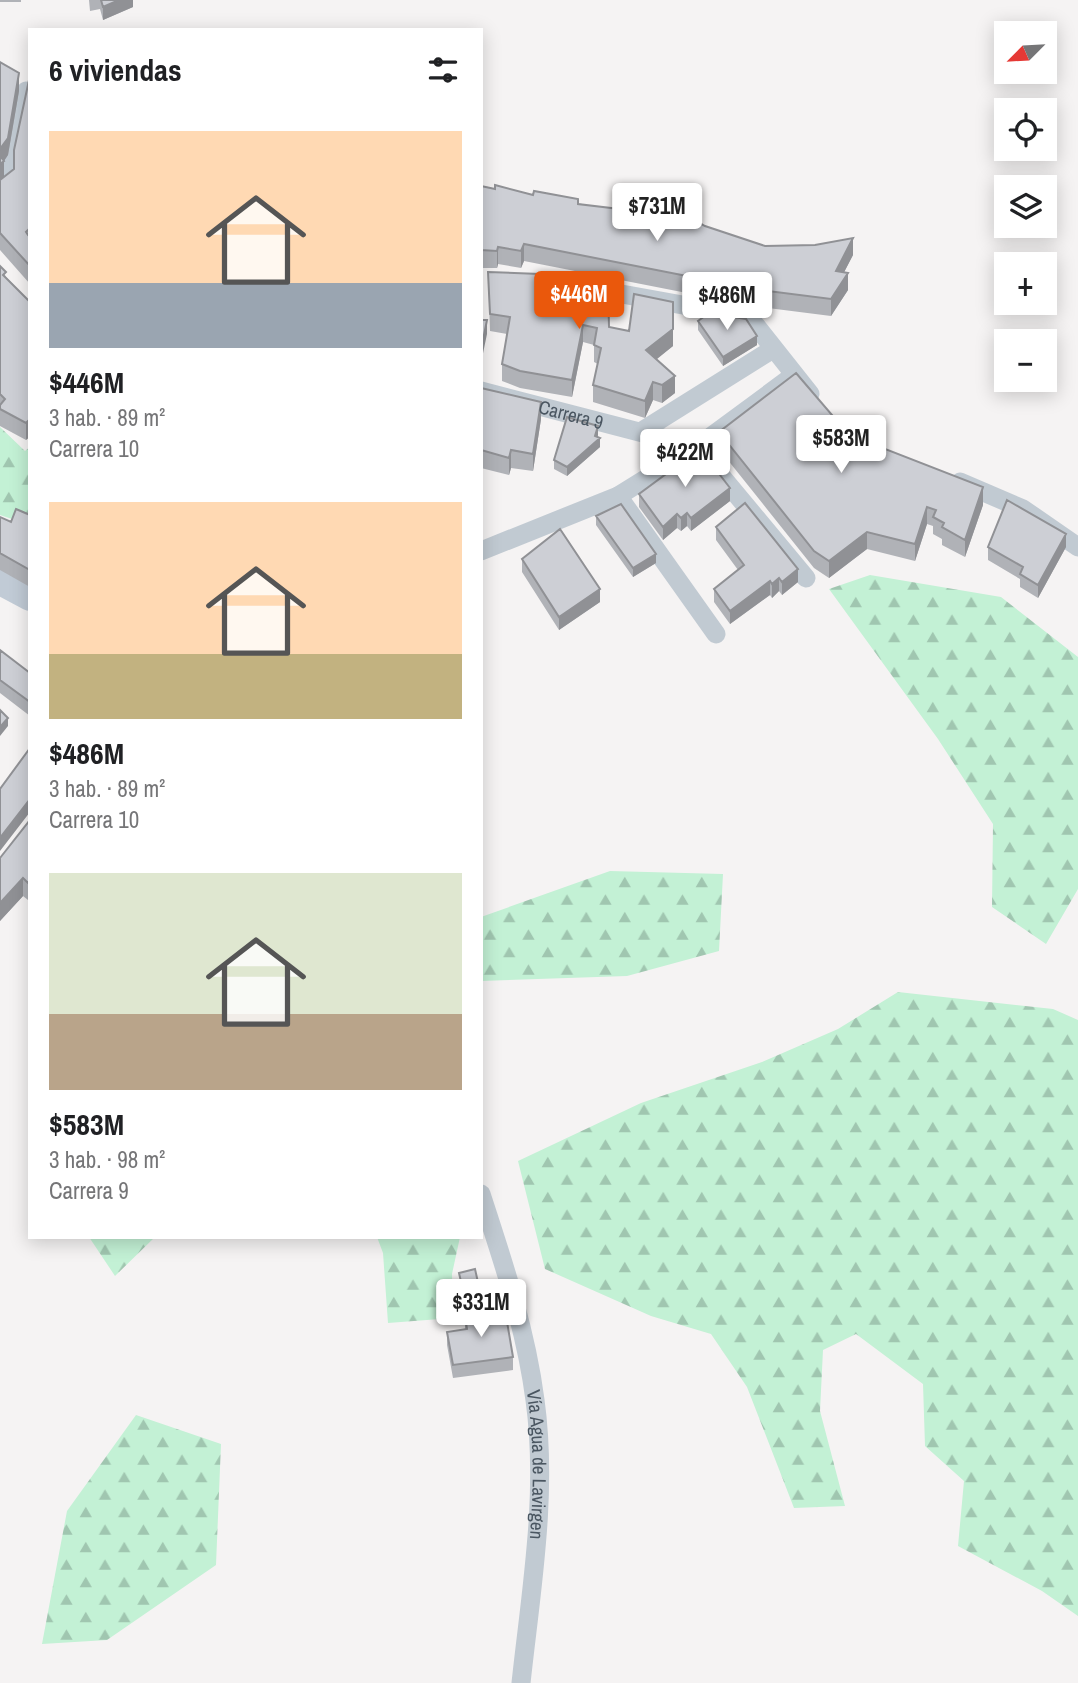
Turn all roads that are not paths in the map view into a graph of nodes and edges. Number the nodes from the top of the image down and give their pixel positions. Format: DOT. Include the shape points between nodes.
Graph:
graph roads {
  1 [pos="28,92"];
  2 [pos="0,191"];
  3 [pos="558,283"];
  4 [pos="773,349"];
  5 [pos="793,376"];
  6 [pos="483,391"];
  7 [pos="820,405"];
  8 [pos="642,431"];
  9 [pos="697,447"];
  10 [pos="941,474"];
  11 [pos="618,496"];
  12 [pos="1078,547"];
  13 [pos="483,550"];
  14 [pos="806,578"];
  15 [pos="0,581"];
  16 [pos="28,596"];
  17 [pos="716,634"];
  18 [pos="483,1200"];
  19 [pos="522,1683"];
  1 -- 2 [label="street" via="9,183"];
  3 -- 4 [label="street" via="749,317"];
  4 -- 5 [label="street"];
  4 -- 8 [label="street"];
  5 -- 7 [label="street"];
  5 -- 9 [label="street"];
  6 -- 8 [label="street, Carrera 9"];
  8 -- 9 [label="street, Carrera 9"];
  9 -- 11 [label="street"];
  9 -- 14 [label="street"];
  10 -- 12 [label="street" via="1023,509"];
  11 -- 13 [label="street"];
  11 -- 17 [label="street"];
  15 -- 16 [label="street"];
  18 -- 19 [label="street, Vía Agua de Lavirgen" via="512,1290 536,1401 540,1503"];
}
